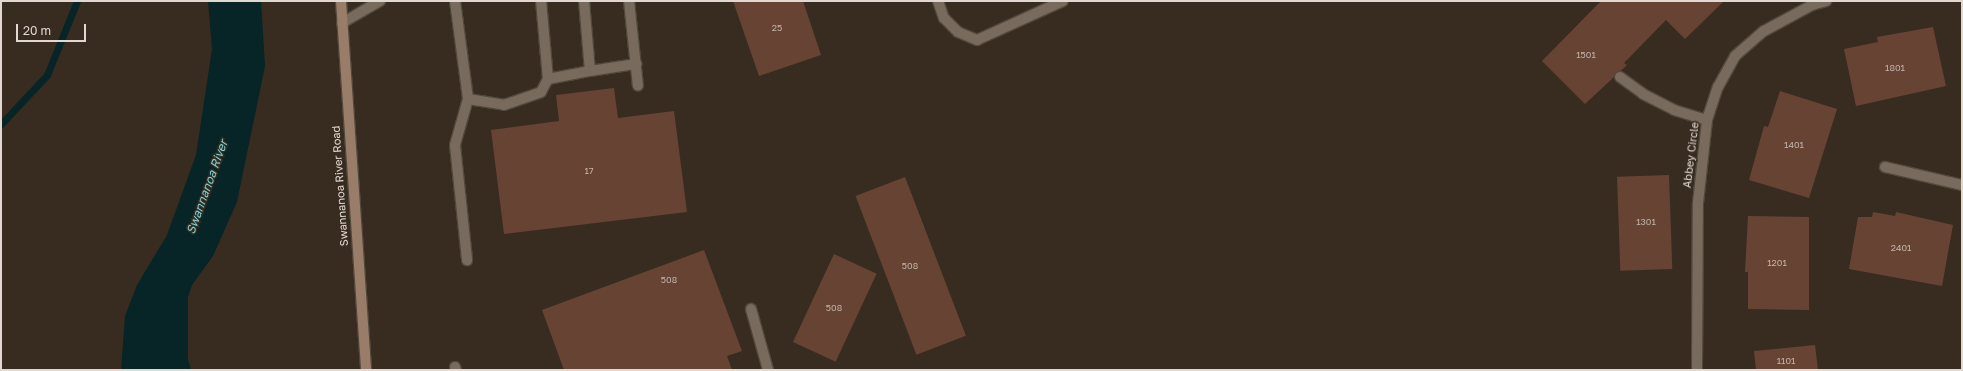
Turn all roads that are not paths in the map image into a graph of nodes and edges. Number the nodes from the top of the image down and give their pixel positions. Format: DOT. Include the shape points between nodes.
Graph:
graph roads {
  1 [pos="341,1"];
  2 [pos="380,1"];
  3 [pos="455,1"];
  4 [pos="541,1"];
  5 [pos="584,1"];
  6 [pos="629,1"];
  7 [pos="938,1"];
  8 [pos="1063,1"];
  9 [pos="1826,1"];
  10 [pos="342,23"];
  11 [pos="636,64"];
  12 [pos="590,71"];
  13 [pos="1620,77"];
  14 [pos="548,79"];
  15 [pos="638,86"];
  16 [pos="468,99"];
  17 [pos="1708,120"];
  18 [pos="1885,167"];
  19 [pos="1962,185"];
  20 [pos="466,260"];
  21 [pos="751,309"];
  22 [pos="366,370"];
  23 [pos="768,370"];
  24 [pos="1696,370"];
  1 -- 10 [label="main road, Swannanoa River Road"];
  2 -- 10 [label="street"];
  3 -- 16 [label="street"];
  4 -- 14 [label="street"];
  5 -- 12 [label="street"];
  6 -- 11 [label="street"];
  7 -- 8 [label="street" via="944,18 958,32 977,40"];
  9 -- 17 [label="street, Abbey Circle" via="1812,5 1764,31 1735,56 1718,87"];
  10 -- 22 [label="main road, Swannanoa River Road"];
  11 -- 12 [label="street"];
  11 -- 15 [label="street"];
  12 -- 14 [label="street"];
  13 -- 17 [label="street" via="1643,94 1674,110"];
  14 -- 16 [label="street" via="541,92 504,105"];
  16 -- 20 [label="street" via="455,144"];
  17 -- 24 [label="street, Abbey Circle" via="1698,203"];
  18 -- 19 [label="street"];
  21 -- 23 [label="street"];
}
